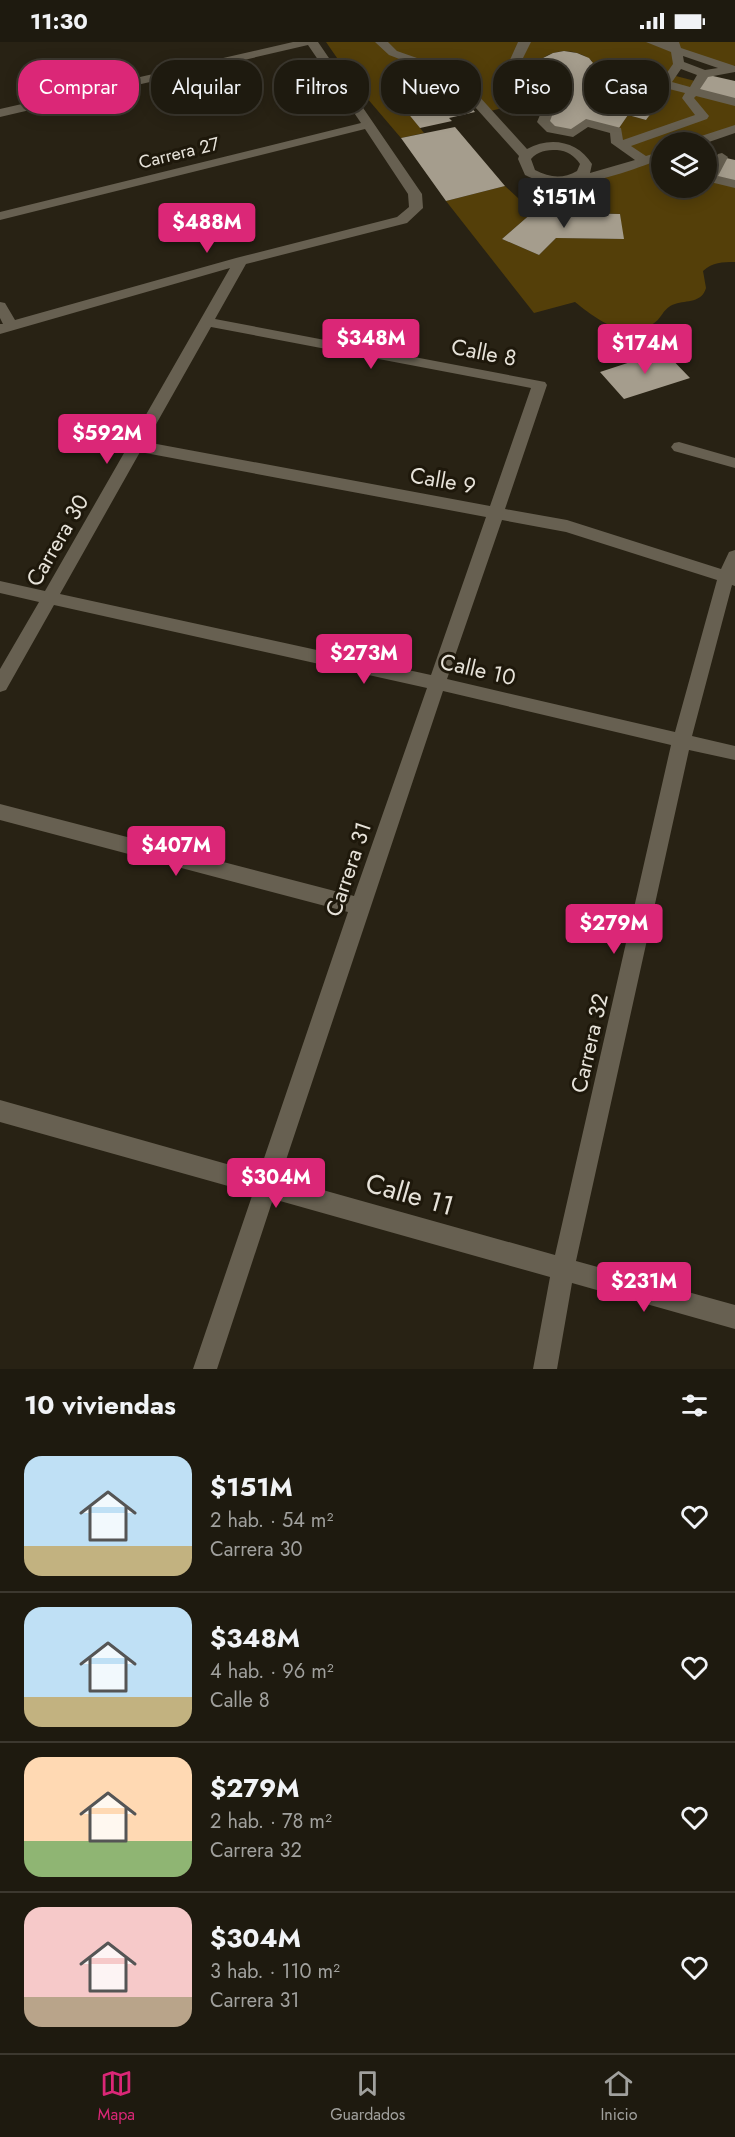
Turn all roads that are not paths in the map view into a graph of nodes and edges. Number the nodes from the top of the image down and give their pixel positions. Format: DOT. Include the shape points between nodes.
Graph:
graph roads {
  1 [pos="310,42"];
  2 [pos="381,42"];
  3 [pos="525,42"];
  4 [pos="652,42"];
  5 [pos="674,46"];
  6 [pos="679,64"];
  7 [pos="734,69"];
  8 [pos="704,74"];
  9 [pos="693,92"];
  10 [pos="735,102"];
  11 [pos="0,113"];
  12 [pos="718,123"];
  13 [pos="367,125"];
  14 [pos="732,130"];
  15 [pos="717,134"];
  16 [pos="621,145"];
  17 [pos="651,155"];
  18 [pos="526,156"];
  19 [pos="728,156"];
  20 [pos="644,161"];
  21 [pos="572,179"];
  22 [pos="735,184"];
  23 [pos="0,216"];
  24 [pos="241,261"];
  25 [pos="0,306"];
  26 [pos="207,322"];
  27 [pos="5,327"];
  28 [pos="0,339"];
  29 [pos="540,385"];
  30 [pos="138,446"];
  31 [pos="679,447"];
  32 [pos="735,463"];
  33 [pos="496,512"];
  34 [pos="735,556"];
  35 [pos="730,579"];
  36 [pos="0,587"];
  37 [pos="49,599"];
  38 [pos="437,682"];
  39 [pos="0,685"];
  40 [pos="682,739"];
  41 [pos="735,753"];
  42 [pos="0,812"];
  43 [pos="360,906"];
  44 [pos="0,1110"];
  45 [pos="269,1185"];
  46 [pos="563,1269"];
  47 [pos="735,1317"];
  48 [pos="206,1369"];
  49 [pos="545,1369"];
  1 -- 11 [label="street"];
  1 -- 13 [label="street"];
  2 -- 18 [label="street" via="393,53 453,75"];
  3 -- 16 [label="street" via="515,62 523,73 513,91 515,105 547,113 543,122 558,131 573,133 586,123 617,131 615,140"];
  4 -- 5 [label="street"];
  5 -- 6 [label="street"];
  5 -- 7 [label="street"];
  6 -- 8 [label="street"];
  6 -- 9 [label="street" via="665,84"];
  7 -- 8 [label="street"];
  8 -- 9 [label="street"];
  9 -- 10 [label="street"];
  9 -- 16 [label="street" via="688,98 703,116"];
  12 -- 14 [label="street"];
  13 -- 23 [label="street, Carrera 27"];
  13 -- 24 [label="street" via="415,194 416,208 402,220"];
  14 -- 15 [label="street"];
  16 -- 20 [label="street"];
  17 -- 20 [label="street"];
  18 -- 21 [label="street" via="525,167 538,177"];
  18 -- 21 [label="street" via="549,146 577,152 585,169"];
  19 -- 22 [label="street" via="710,177"];
  20 -- 21 [label="street" via="594,177"];
  24 -- 26 [label="street, Carrera 30"];
  24 -- 27 [label="street"];
  25 -- 27 [label="street"];
  26 -- 29 [label="street, Calle 8"];
  26 -- 30 [label="street, Carrera 30"];
  27 -- 28 [label="street"];
  29 -- 33 [label="street, Carrera 31"];
  30 -- 33 [label="street, Calle 9"];
  30 -- 37 [label="street, Carrera 30"];
  31 -- 32 [label="street"];
  33 -- 35 [label="street, Calle 9" via="567,526"];
  33 -- 38 [label="street, Carrera 31"];
  34 -- 35 [label="street, Carrera 32"];
  35 -- 40 [label="street, Carrera 32"];
  36 -- 37 [label="street, Calle 10"];
  37 -- 38 [label="street, Calle 10"];
  37 -- 39 [label="street, Carrera 30"];
  38 -- 40 [label="street, Calle 10"];
  38 -- 43 [label="street, Carrera 31"];
  40 -- 41 [label="street, Calle 10"];
  40 -- 46 [label="street, Carrera 32"];
  42 -- 43 [label="street"];
  43 -- 45 [label="street, Carrera 31"];
  44 -- 45 [label="street, Calle 11"];
  45 -- 46 [label="street, Calle 11"];
  45 -- 48 [label="street, Carrera 31"];
  46 -- 47 [label="street, Calle 11"];
  46 -- 49 [label="street, Carrera 32"];
}
